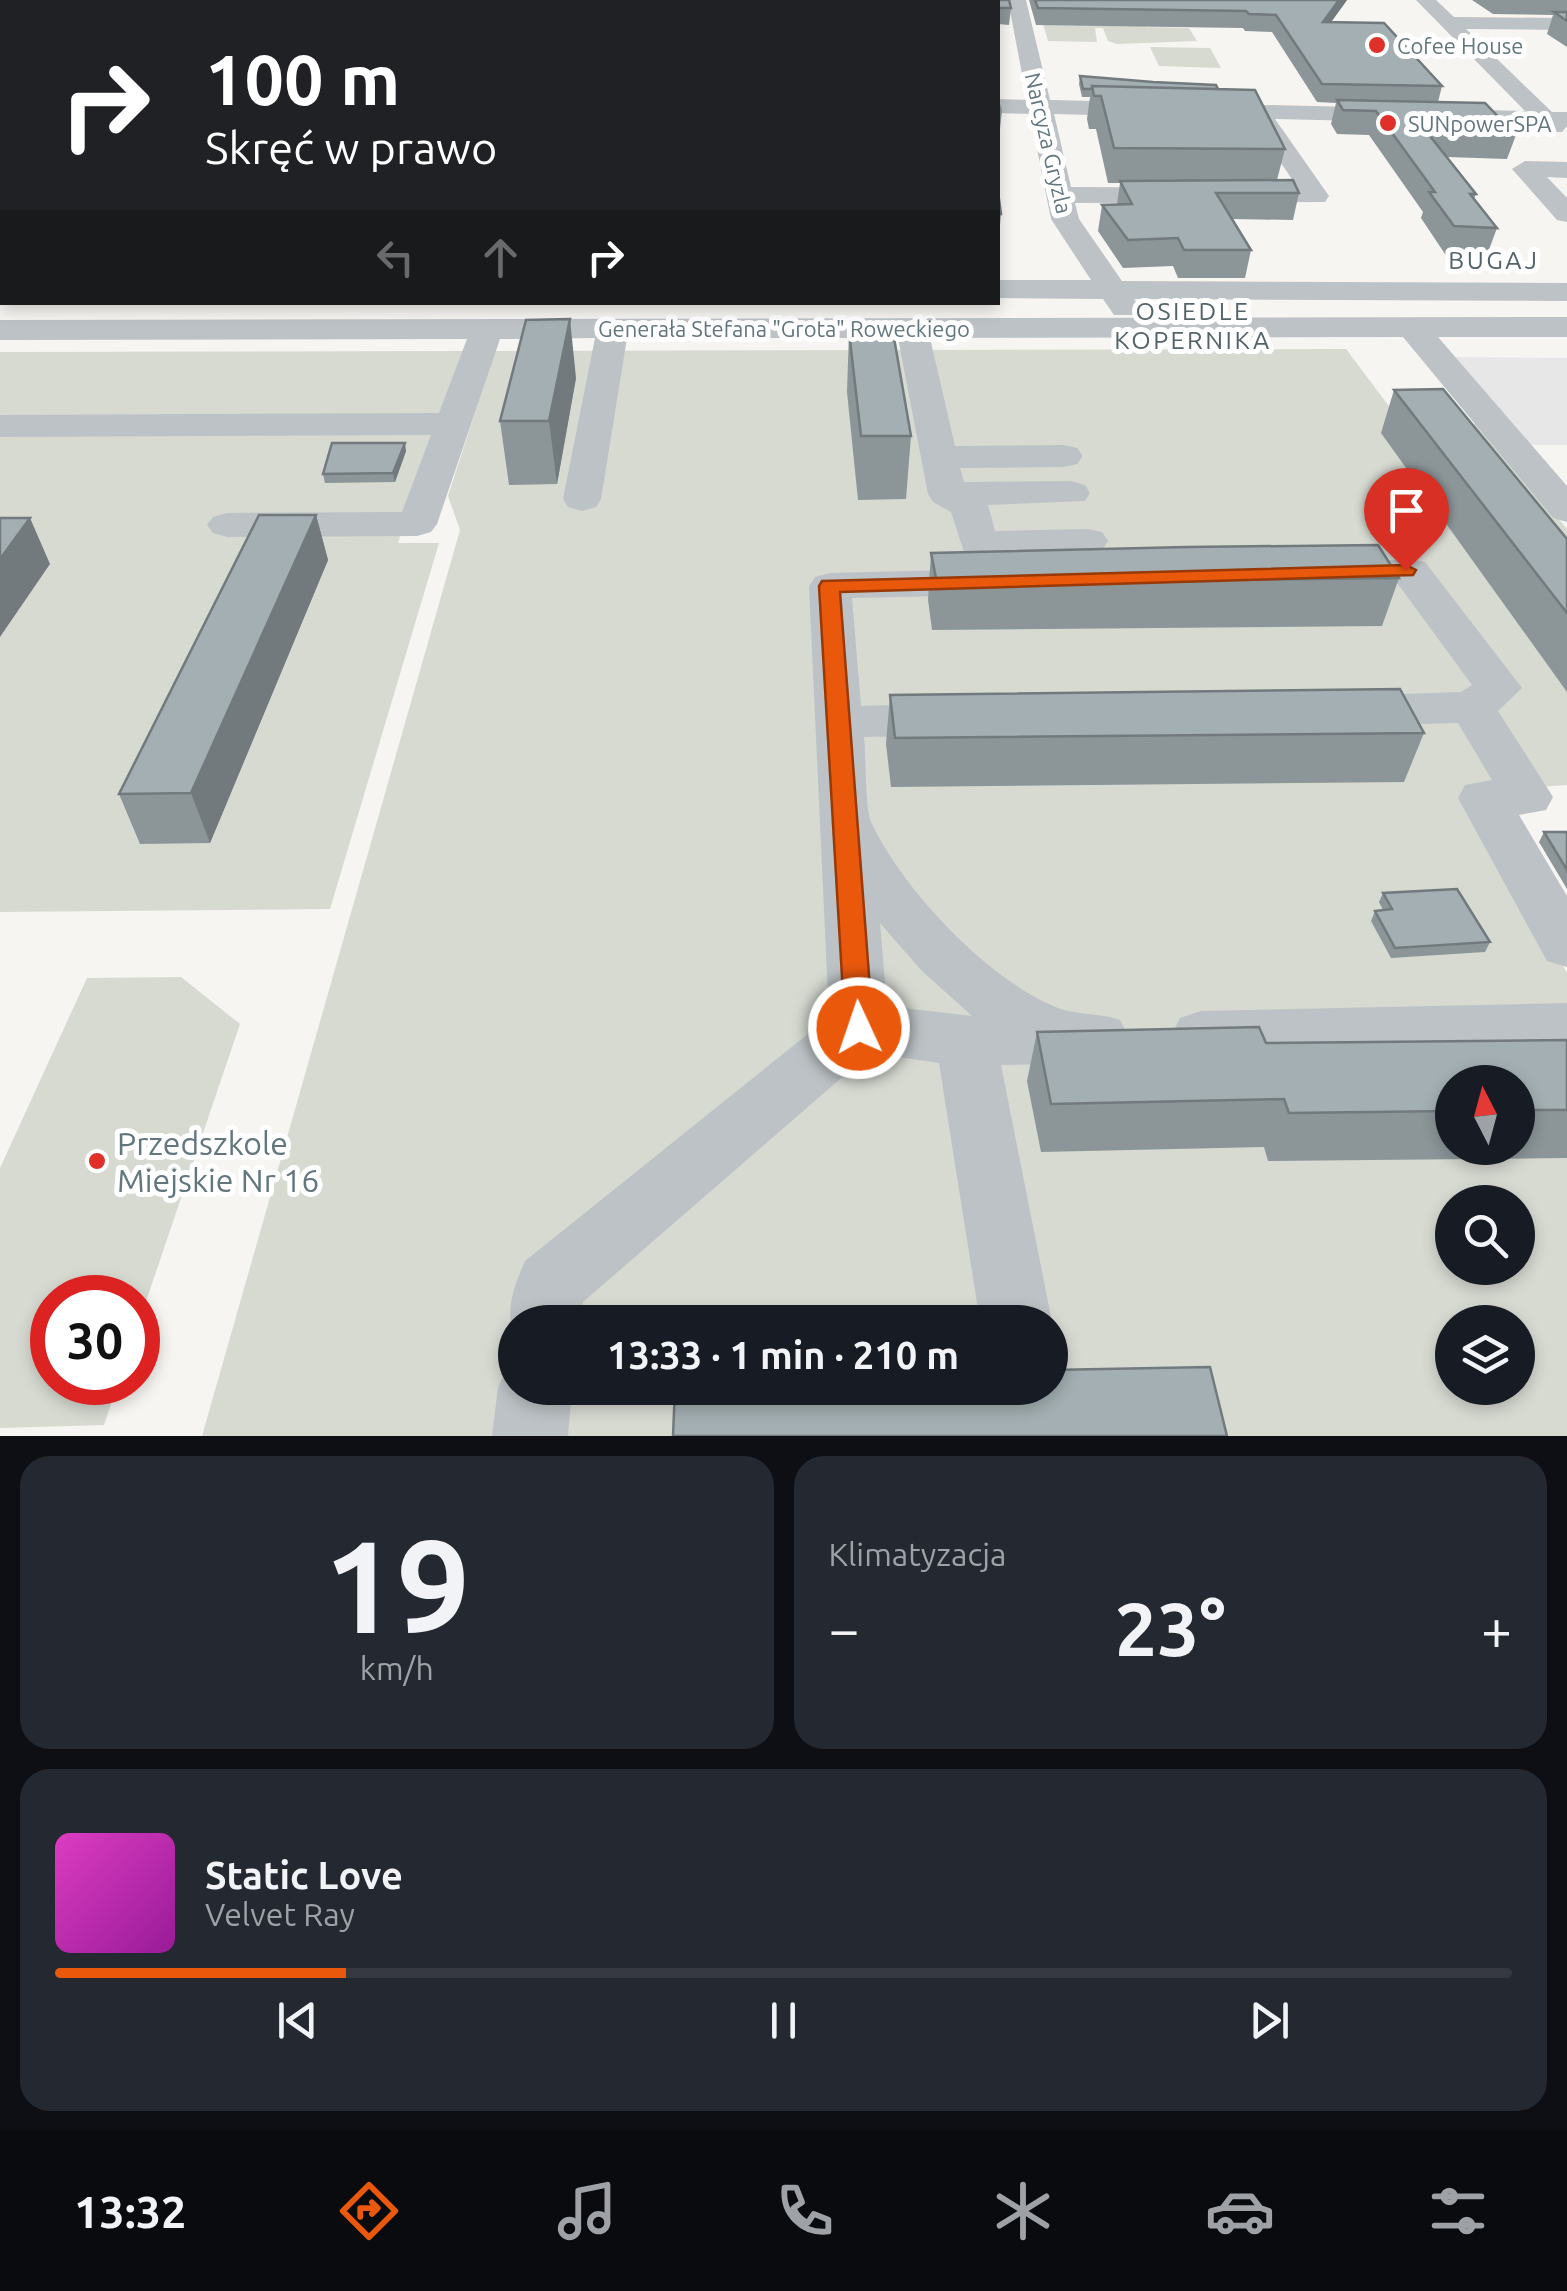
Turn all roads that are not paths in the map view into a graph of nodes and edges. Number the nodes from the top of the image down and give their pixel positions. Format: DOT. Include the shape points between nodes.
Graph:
graph roads {
  1 [pos="1424,0"];
  2 [pos="1494,2"];
  3 [pos="1567,12"];
  4 [pos="1012,15"];
  5 [pos="1449,23"];
  6 [pos="1567,24"];
  7 [pos="1000,106"];
  8 [pos="1039,106"];
  9 [pos="1259,112"];
  10 [pos="1556,118"];
  11 [pos="1567,140"];
  12 [pos="1567,170"];
  13 [pos="1059,195"];
  14 [pos="1567,214"];
  15 [pos="1093,260"];
  16 [pos="1000,262"];
  17 [pos="1000,289"];
  18 [pos="1113,290"];
  19 [pos="1567,292"];
  20 [pos="672,315"];
  21 [pos="384,316"];
  22 [pos="623,320"];
  23 [pos="1412,327"];
  24 [pos="1567,327"];
  25 [pos="912,328"];
  26 [pos="1137,328"];
  27 [pos="487,329"];
  28 [pos="0,330"];
  29 [pos="452,424"];
  30 [pos="0,426"];
  31 [pos="1068,474"];
  32 [pos="943,476"];
  33 [pos="582,498"];
  34 [pos="1567,510"];
  35 [pos="227,525"];
  36 [pos="1288,574"];
  37 [pos="1472,707"];
  38 [pos="1295,712"];
  39 [pos="995,718"];
  40 [pos="842,722"];
  41 [pos="1548,797"];
  42 [pos="846,800"];
  43 [pos="1567,945"];
  44 [pos="859,1028"];
  45 [pos="1567,1028"];
  46 [pos="1099,1038"];
  47 [pos="966,1041"];
  48 [pos="547,1305"];
  49 [pos="1013,1305"];
  50 [pos="534,1405"];
  51 [pos="530,1436"];
  1 -- 5 [label="street"];
  2 -- 3 [label="street"];
  4 -- 8 [label="street, Narcyza Gryzla"];
  5 -- 6 [label="street"];
  5 -- 10 [label="street"];
  7 -- 8 [label="street"];
  8 -- 9 [label="street"];
  8 -- 13 [label="street, Narcyza Gryzla"];
  9 -- 10 [label="street"];
  9 -- 13 [label="street" via="1316,196"];
  10 -- 11 [label="street"];
  12 -- 14 [label="street" via="1524,168"];
  13 -- 15 [label="street, Narcyza Gryzla" via="1065,219"];
  15 -- 16 [label="street"];
  15 -- 18 [label="street, Narcyza Gryzla"];
  17 -- 18 [label="street"];
  18 -- 19 [label="street"];
  18 -- 26 [label="street, Narcyza Gryzla"];
  20 -- 22 [label="street, Generała Stefana \"Grota\" Roweckiego"];
  20 -- 25 [label="street, Generała Stefana \"Grota\" Roweckiego"];
  21 -- 27 [label="street, Generała Stefana \"Grota\" Roweckiego"];
  21 -- 28 [label="street, Generała Stefana \"Grota\" Roweckiego"];
  22 -- 27 [label="street, Generała Stefana \"Grota\" Roweckiego"];
  22 -- 33 [label="street"];
  23 -- 24 [label="street, Generała Stefana \"Grota\" Roweckiego"];
  23 -- 26 [label="street, Generała Stefana \"Grota\" Roweckiego"];
  23 -- 34 [label="street"];
  25 -- 26 [label="street, Generała Stefana \"Grota\" Roweckiego"];
  25 -- 32 [label="street"];
  27 -- 29 [label="street"];
  29 -- 30 [label="street"];
  29 -- 35 [label="street" via="417,524"];
  31 -- 32 [label="street"];
  32 -- 40 [label="street" via="969,506 978,543 1098,560 830,586"];
  36 -- 37 [label="street" via="1410,570 1499,688"];
  37 -- 38 [label="street"];
  37 -- 41 [label="street"];
  39 -- 40 [label="street"];
  40 -- 42 [label="street"];
  41 -- 43 [label="street" via="1484,798"];
  42 -- 44 [label="street"];
  42 -- 46 [label="street" via="860,856 902,916 985,994 1048,1032"];
  44 -- 47 [label="street"];
  44 -- 48 [label="street" via="550,1285"];
  45 -- 46 [label="street"];
  46 -- 47 [label="street"];
  47 -- 49 [label="street"];
  50 -- 51 [label="street"];
}
